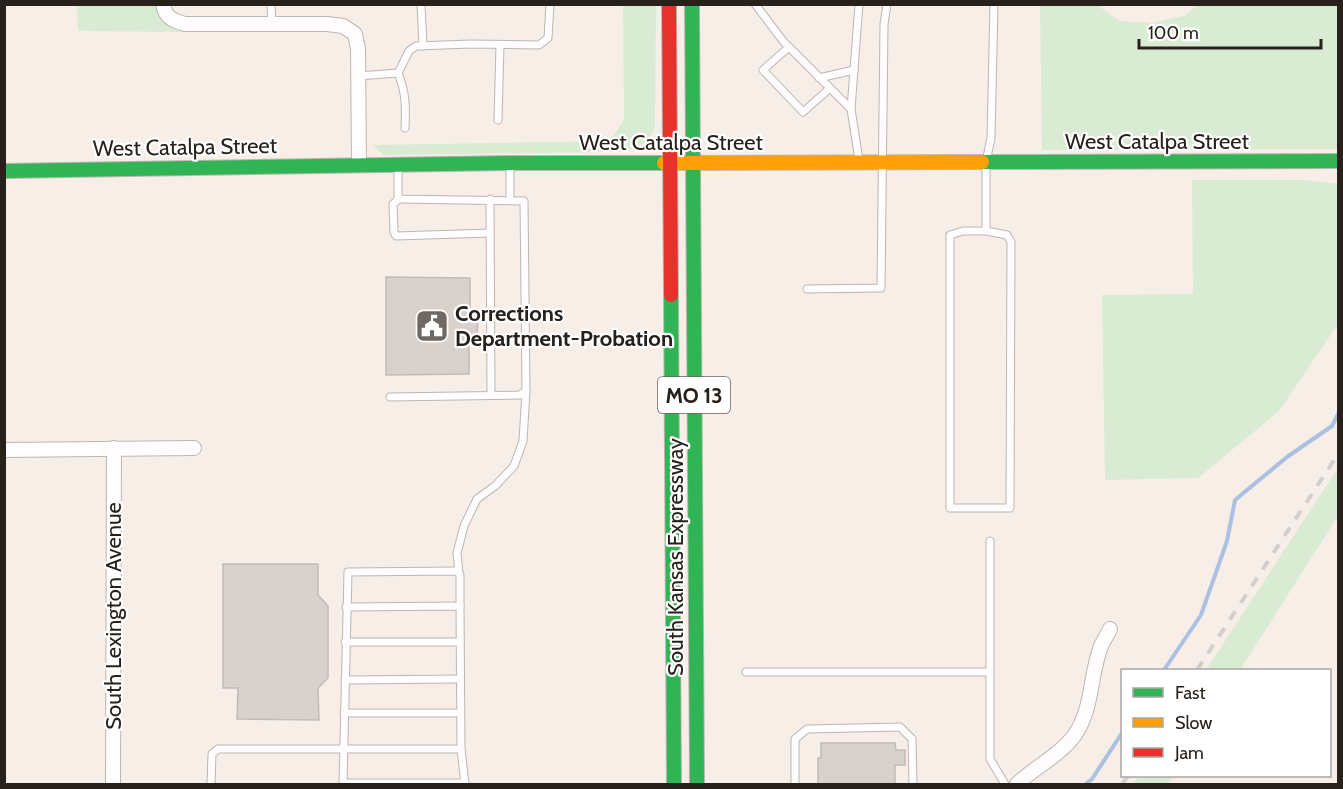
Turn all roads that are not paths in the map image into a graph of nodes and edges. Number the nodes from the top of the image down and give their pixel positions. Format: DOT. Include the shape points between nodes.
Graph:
graph roads {
  1 [pos="163,4"];
  2 [pos="271,4"];
  3 [pos="421,4"];
  4 [pos="550,4"];
  5 [pos="669,4"];
  6 [pos="692,4"];
  7 [pos="755,4"];
  8 [pos="859,4"];
  9 [pos="886,4"];
  10 [pos="994,4"];
  11 [pos="272,24"];
  12 [pos="500,45"];
  13 [pos="423,46"];
  14 [pos="789,47"];
  15 [pos="854,70"];
  16 [pos="398,73"];
  17 [pos="358,76"];
  18 [pos="819,78"];
  19 [pos="830,89"];
  20 [pos="851,109"];
  21 [pos="498,120"];
  22 [pos="405,128"];
  23 [pos="1338,161"];
  24 [pos="986,162"];
  25 [pos="510,163"];
  26 [pos="860,163"];
  27 [pos="882,163"];
  28 [pos="670,164"];
  29 [pos="693,164"];
  30 [pos="359,165"];
  31 [pos="398,165"];
  32 [pos="4,171"];
  33 [pos="399,199"];
  34 [pos="490,199"];
  35 [pos="510,199"];
  36 [pos="986,231"];
  37 [pos="490,233"];
  38 [pos="807,289"];
  39 [pos="526,391"];
  40 [pos="491,395"];
  41 [pos="390,397"];
  42 [pos="114,448"];
  43 [pos="194,448"];
  44 [pos="4,450"];
  45 [pos="990,541"];
  46 [pos="459,573"];
  47 [pos="460,606"];
  48 [pos="346,607"];
  49 [pos="1110,629"];
  50 [pos="345,642"];
  51 [pos="459,642"];
  52 [pos="746,672"];
  53 [pos="989,672"];
  54 [pos="459,679"];
  55 [pos="345,680"];
  56 [pos="344,713"];
  57 [pos="460,713"];
  58 [pos="461,749"];
  59 [pos="344,750"];
  60 [pos="673,780"];
  61 [pos="113,784"];
  62 [pos="211,784"];
  63 [pos="343,784"];
  64 [pos="465,784"];
  65 [pos="699,784"];
  66 [pos="795,784"];
  67 [pos="912,784"];
  68 [pos="1005,784"];
  69 [pos="1017,784"];
  1 -- 11 [label="street" via="171,20 185,24"];
  2 -- 11 [label="lane"];
  3 -- 13 [label="lane"];
  4 -- 12 [label="lane" via="548,38 539,45"];
  5 -- 28 [label="main road, South Kansas Expressway / MO 13"];
  6 -- 29 [label="main road, South Kansas Expressway / MO 13"];
  7 -- 14 [label="lane"];
  8 -- 15 [label="lane"];
  9 -- 27 [label="lane"];
  10 -- 24 [label="lane" via="991,138"];
  11 -- 17 [label="street" via="343,26 355,34"];
  12 -- 13 [label="lane"];
  12 -- 21 [label="lane"];
  13 -- 16 [label="lane" via="409,51"];
  14 -- 18 [label="lane"];
  14 -- 19 [label="lane" via="763,69 803,112"];
  15 -- 18 [label="lane"];
  15 -- 20 [label="lane"];
  16 -- 17 [label="lane"];
  16 -- 22 [label="lane" via="406,99"];
  17 -- 30 [label="street"];
  18 -- 19 [label="lane"];
  19 -- 20 [label="lane"];
  20 -- 26 [label="lane"];
  23 -- 24 [label="main road, West Catalpa Street"];
  24 -- 27 [label="main road, West Catalpa Street"];
  24 -- 36 [label="lane"];
  25 -- 28 [label="main road, West Catalpa Street"];
  25 -- 31 [label="main road, West Catalpa Street"];
  25 -- 35 [label="lane"];
  26 -- 27 [label="main road, West Catalpa Street"];
  26 -- 29 [label="main road, West Catalpa Street"];
  27 -- 38 [label="lane" via="880,288"];
  28 -- 29 [label="main road, West Catalpa Street"];
  28 -- 60 [label="main road, South Kansas Expressway / MO 13"];
  29 -- 65 [label="main road, South Kansas Expressway / MO 13"];
  30 -- 31 [label="main road, West Catalpa Street"];
  30 -- 32 [label="main road, West Catalpa Street"];
  31 -- 33 [label="lane"];
  33 -- 34 [label="lane"];
  33 -- 37 [label="lane" via="393,204 396,236"];
  34 -- 35 [label="lane"];
  34 -- 37 [label="lane"];
  35 -- 39 [label="lane" via="521,199 526,204"];
  36 -- 36 [label="lane" via="1007,235 1011,242 1010,508 950,508 950,235"];
  37 -- 40 [label="lane"];
  39 -- 40 [label="lane" via="520,395"];
  39 -- 46 [label="lane" via="523,441 517,458 495,486 477,499 457,553"];
  40 -- 41 [label="lane"];
  42 -- 43 [label="street"];
  42 -- 44 [label="street"];
  42 -- 61 [label="street, South Lexington Avenue"];
  45 -- 53 [label="lane"];
  46 -- 47 [label="lane"];
  46 -- 48 [label="lane" via="350,572 346,575"];
  47 -- 48 [label="lane"];
  47 -- 51 [label="lane"];
  48 -- 50 [label="lane"];
  49 -- 69 [label="street" via="1101,647 1083,722 1073,737"];
  50 -- 51 [label="lane"];
  50 -- 55 [label="lane"];
  51 -- 54 [label="lane"];
  52 -- 53 [label="lane"];
  53 -- 68 [label="lane" via="990,759"];
  54 -- 55 [label="lane"];
  54 -- 57 [label="lane"];
  55 -- 56 [label="lane"];
  56 -- 57 [label="lane"];
  56 -- 59 [label="lane"];
  57 -- 58 [label="lane"];
  58 -- 59 [label="lane"];
  58 -- 64 [label="lane"];
  59 -- 62 [label="lane" via="218,749 212,754"];
  59 -- 63 [label="lane"];
  63 -- 64 [label="lane"];
  66 -- 67 [label="lane" via="795,739 807,729 900,728 912,739"];
}
